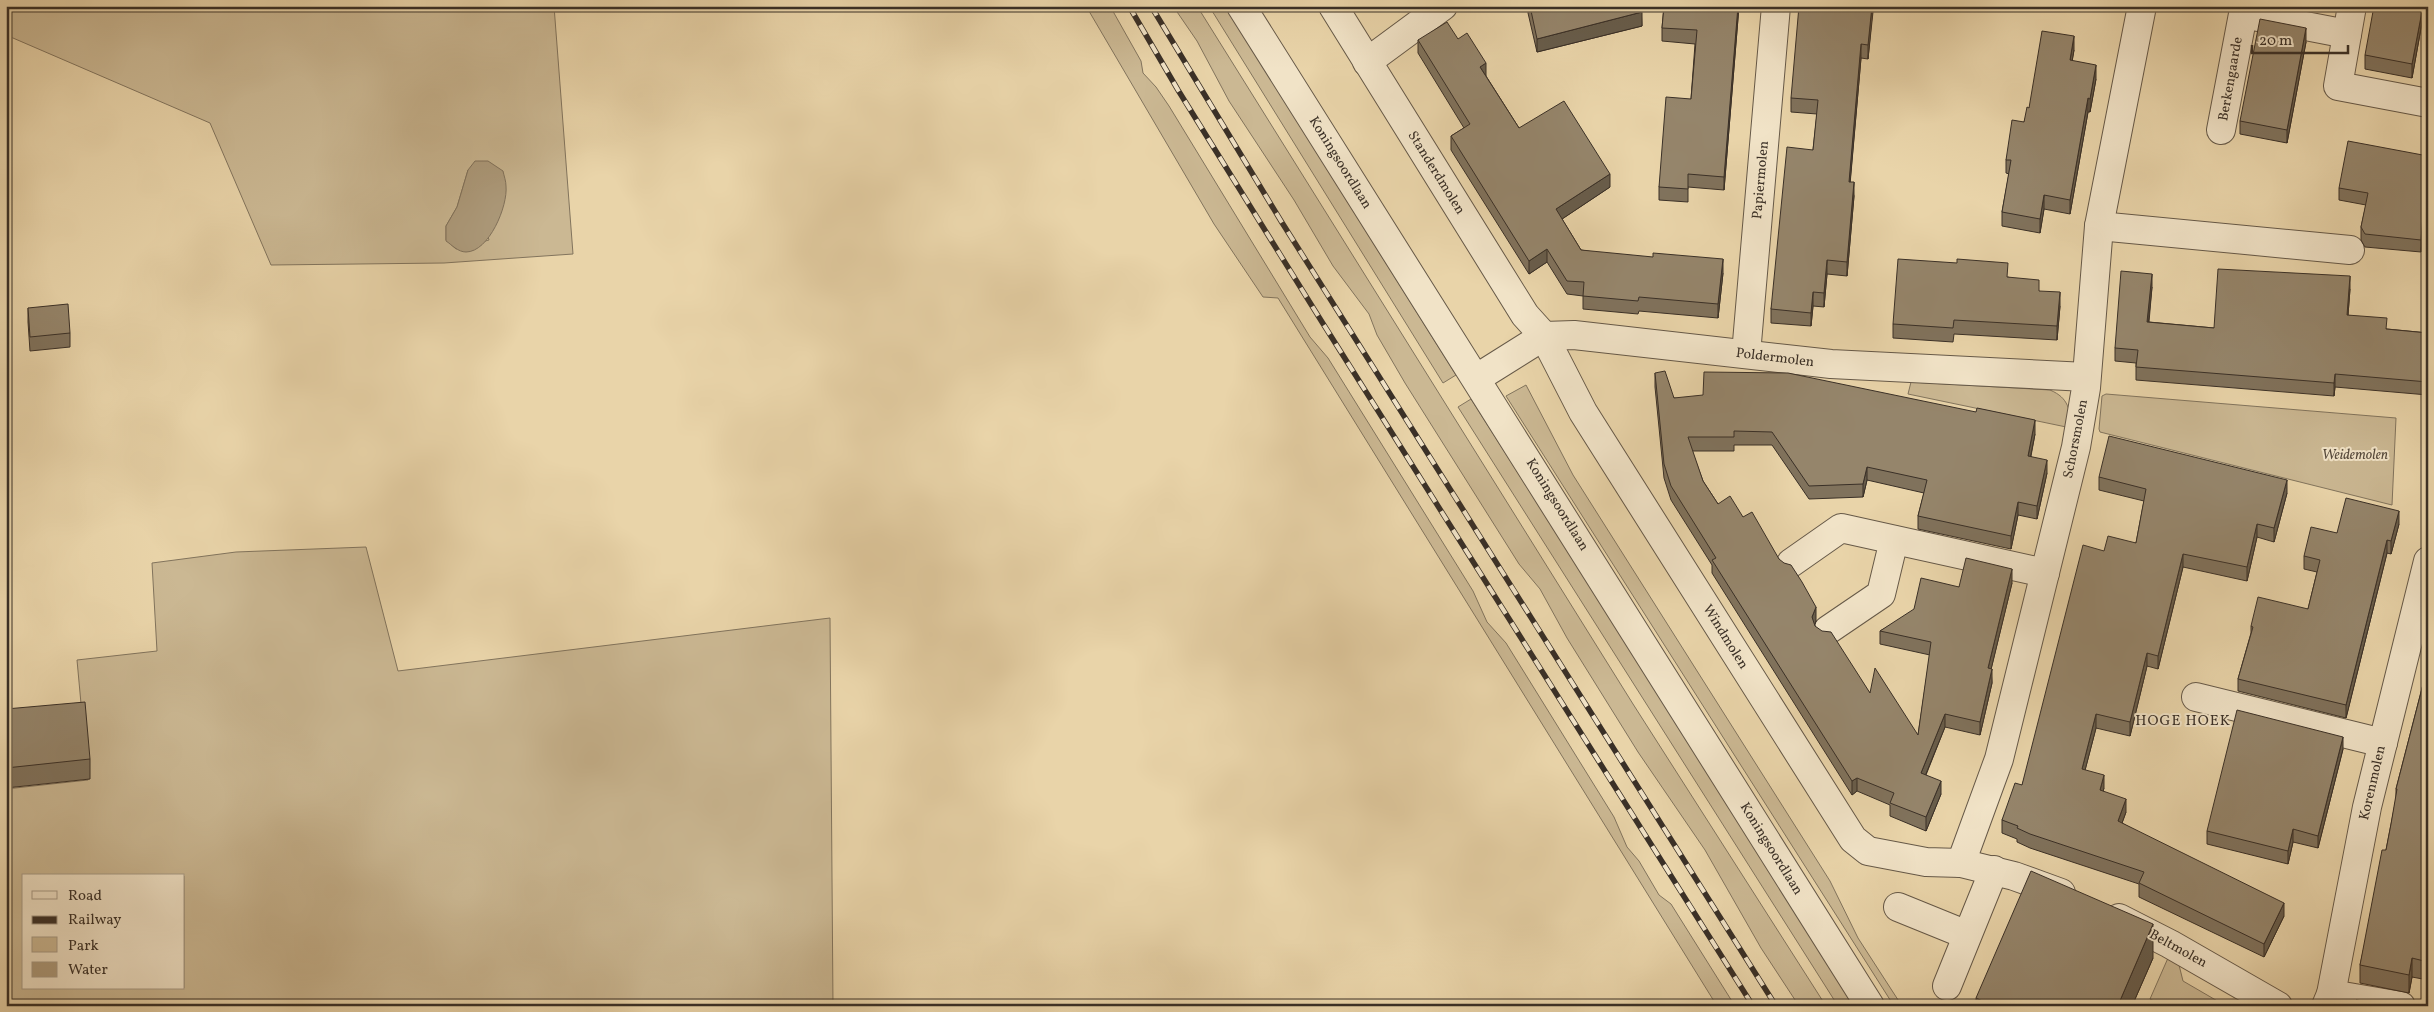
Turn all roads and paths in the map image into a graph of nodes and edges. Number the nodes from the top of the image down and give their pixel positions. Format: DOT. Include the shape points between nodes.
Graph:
graph roads {
  1 [pos="1241,6"];
  2 [pos="1333,6"];
  3 [pos="1443,6"];
  4 [pos="1776,6"];
  5 [pos="2142,6"];
  6 [pos="2352,6"];
  7 [pos="2347,34"];
  8 [pos="1367,62"];
  9 [pos="2428,103"];
  10 [pos="2221,130"];
  11 [pos="2099,226"];
  12 [pos="2350,250"];
  13 [pos="1544,336"];
  14 [pos="1746,354"];
  15 [pos="1477,378"];
  16 [pos="2086,382"];
  17 [pos="1894,540"];
  18 [pos="2428,561"];
  19 [pos="1791,563"];
  20 [pos="2045,572"];
  21 [pos="1828,630"];
  22 [pos="2196,697"];
  23 [pos="2383,743"];
  24 [pos="1961,862"];
  25 [pos="1994,870"];
  26 [pos="1898,907"];
  27 [pos="1967,935"];
  28 [pos="1946,986"];
  29 [pos="2329,1000"];
  30 [pos="1870,1006"];
  31 [pos="2278,1006"];
  32 [pos="2401,1006"];
  1 -- 15 [label="street, Koningsoordlaan"];
  2 -- 8 [label="street, Standerdmolen"];
  3 -- 8 [label="street"];
  4 -- 14 [label="street, Papiermolen"];
  5 -- 11 [label="street, Schorsmolen"];
  6 -- 7 [label="street"];
  7 -- 9 [label="street" via="2338,86"];
  7 -- 10 [label="street, Berkengaarde" via="2242,14"];
  8 -- 13 [label="street, Standerdmolen" via="1525,315"];
  11 -- 12 [label="street"];
  11 -- 16 [label="street, Schorsmolen"];
  13 -- 14 [label="street, Poldermolen" via="1574,335"];
  13 -- 15 [label="street"];
  13 -- 24 [label="street, Windmolen" via="1583,412 1853,839 1868,851 1926,862"];
  14 -- 16 [label="street, Poldermolen" via="1831,364"];
  15 -- 30 [label="street, Koningsoordlaan"];
  16 -- 20 [label="street, Schorsmolen" via="2076,447"];
  17 -- 19 [label="street" via="1841,528"];
  17 -- 20 [label="street"];
  17 -- 21 [label="street" via="1880,594"];
  18 -- 23 [label="street, Korenmolen"];
  20 -- 24 [label="street, Schorsmolen" via="1999,759"];
  22 -- 23 [label="street"];
  23 -- 29 [label="street, Korenmolen"];
  24 -- 25 [label="street, Beltmolen"];
  25 -- 27 [label="street"];
  25 -- 31 [label="street, Beltmolen" via="2090,906 2170,944"];
  26 -- 27 [label="street"];
  27 -- 28 [label="street"];
  29 -- 32 [label="street"];
}
